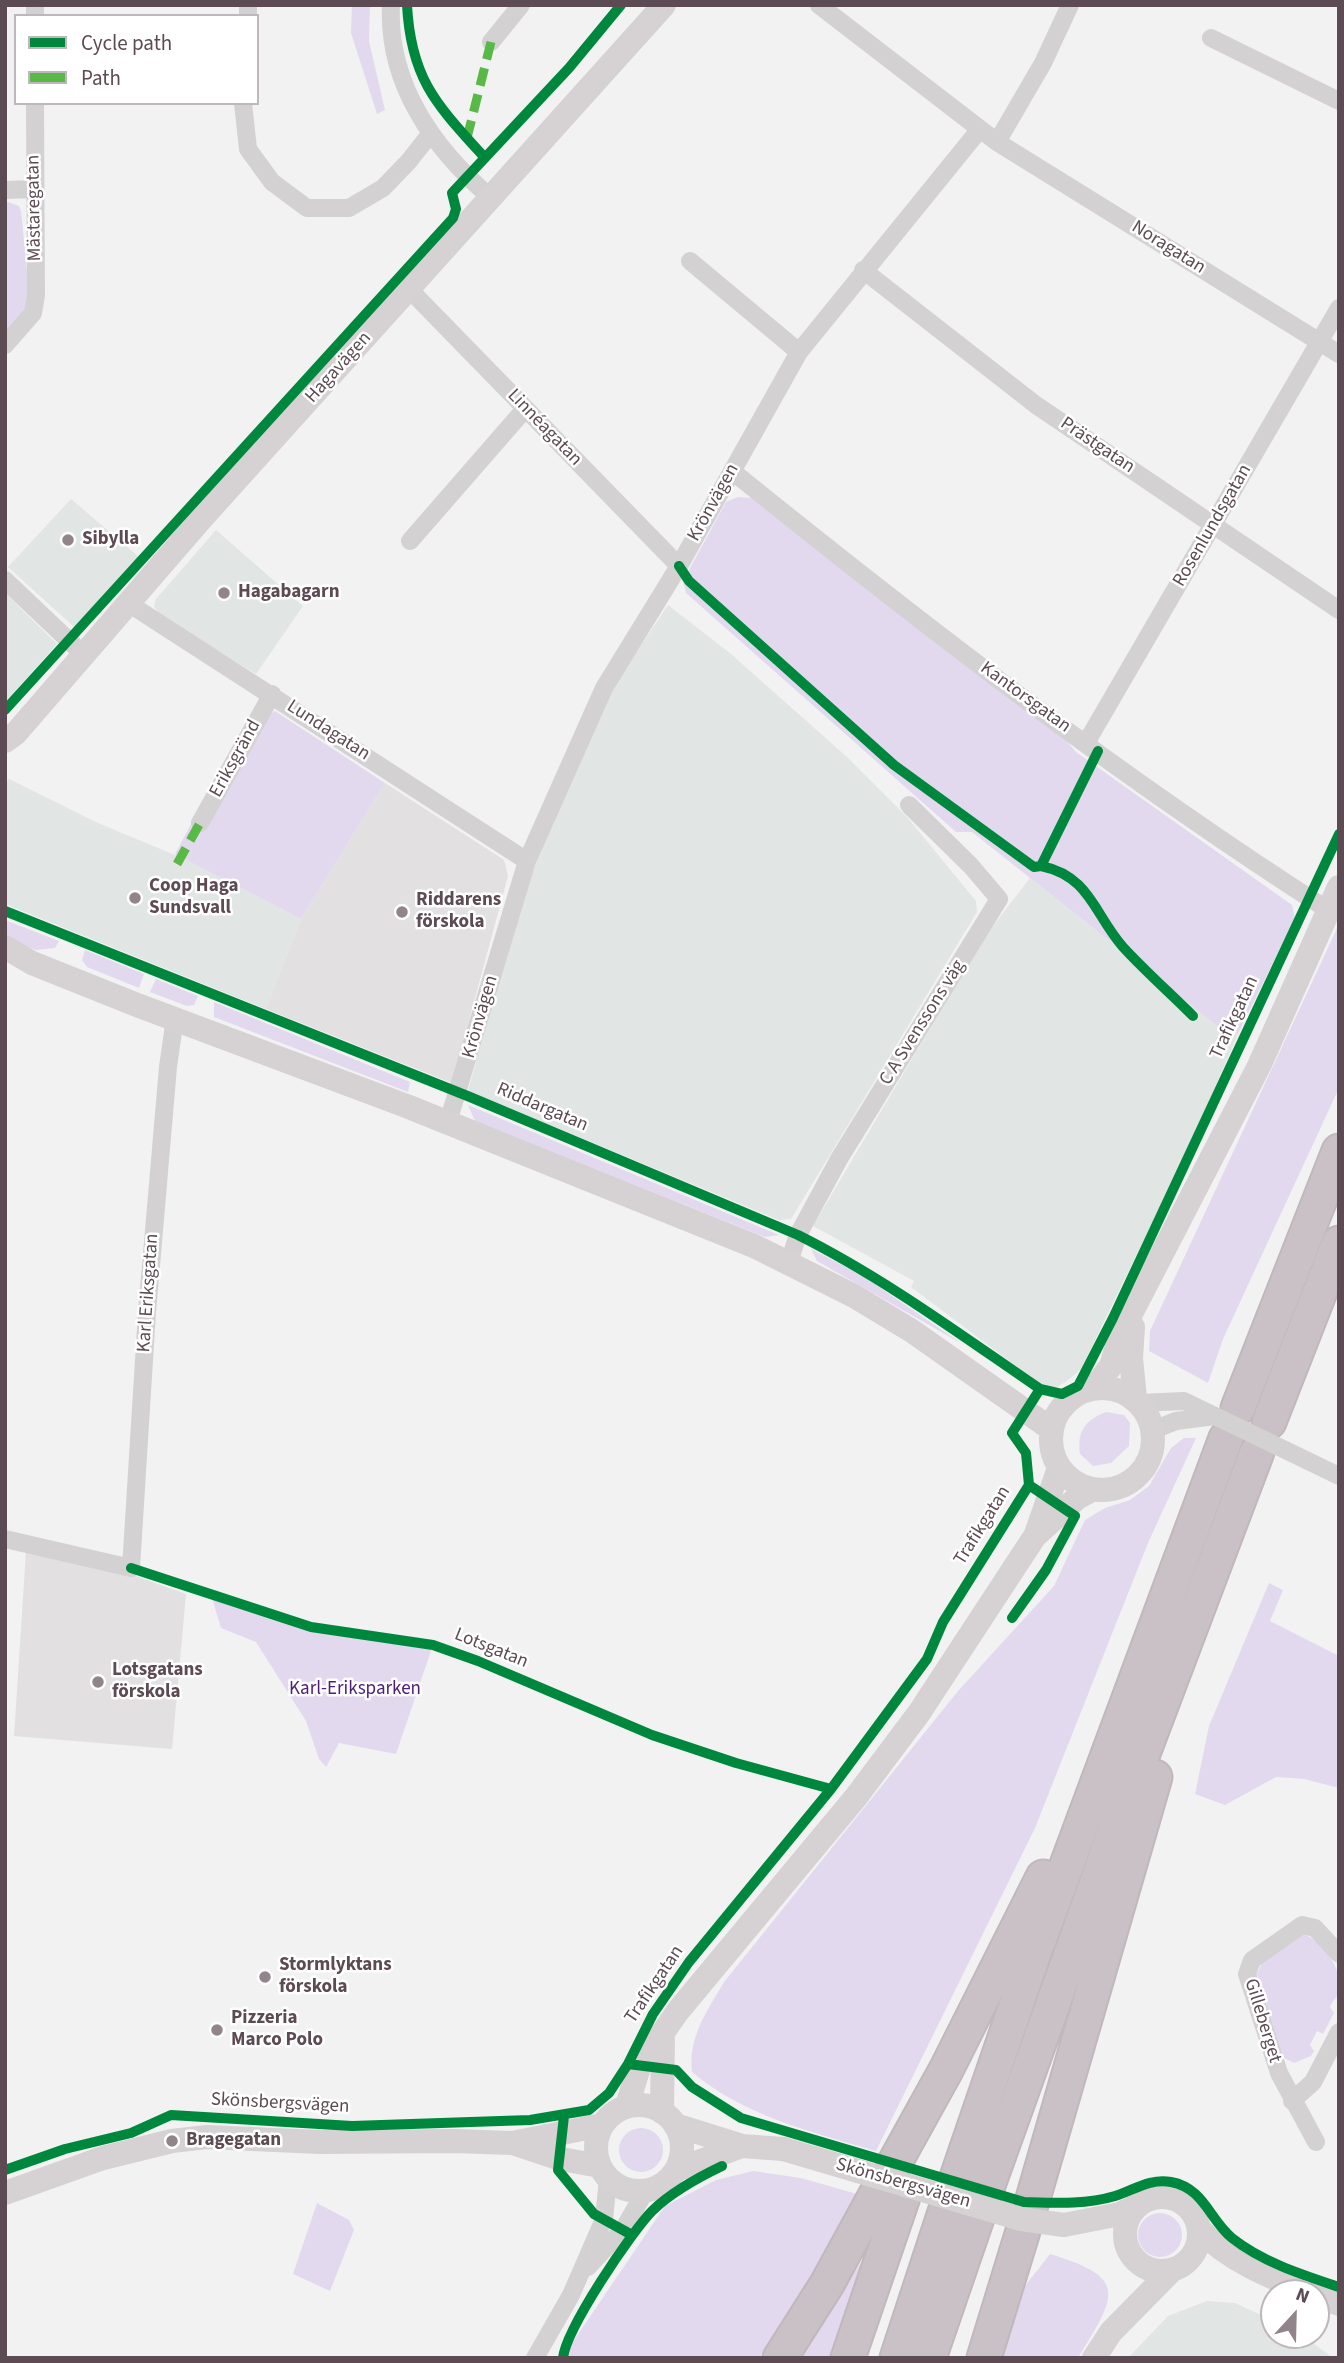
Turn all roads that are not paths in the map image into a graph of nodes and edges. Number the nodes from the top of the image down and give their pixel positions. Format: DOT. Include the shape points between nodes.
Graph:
graph roads {
  1 [pos="391,5"];
  2 [pos="521,5"];
  3 [pos="664,5"];
  4 [pos="819,5"];
  5 [pos="1070,5"];
  6 [pos="1211,38"];
  7 [pos="491,42"];
  8 [pos="1339,101"];
  9 [pos="34,105"];
  10 [pos="243,105"];
  11 [pos="980,129"];
  12 [pos="430,133"];
  13 [pos="997,142"];
  14 [pos="34,189"];
  15 [pos="5,190"];
  16 [pos="489,197"];
  17 [pos="690,261"];
  18 [pos="863,270"];
  19 [pos="410,290"];
  20 [pos="1339,308"];
  21 [pos="1320,342"];
  22 [pos="5,345"];
  23 [pos="799,352"];
  24 [pos="1339,354"];
  25 [pos="525,409"];
  26 [pos="732,471"];
  27 [pos="1213,524"];
  28 [pos="410,541"];
  29 [pos="679,566"];
  30 [pos="5,580"];
  31 [pos="128,603"];
  32 [pos="1339,611"];
  33 [pos="84,656"];
  34 [pos="272,694"];
  35 [pos="11,737"];
  36 [pos="1086,743"];
  37 [pos="5,756"];
  38 [pos="909,805"];
  39 [pos="200,823"];
  40 [pos="527,860"];
  41 [pos="1339,887"];
  42 [pos="1328,910"];
  43 [pos="5,947"];
  44 [pos="32,962"];
  45 [pos="5,963"];
  46 [pos="175,1018"];
  47 [pos="448,1122"];
  48 [pos="1339,1151"];
  49 [pos="1339,1243"];
  50 [pos="789,1262"];
  51 [pos="1135,1308"];
  52 [pos="1094,1388"];
  53 [pos="1137,1401"];
  54 [pos="1227,1421"];
  55 [pos="1164,1425"];
  56 [pos="1051,1429"];
  57 [pos="1059,1468"];
  58 [pos="1339,1476"];
  59 [pos="1092,1490"];
  60 [pos="1035,1536"];
  61 [pos="5,1539"];
  62 [pos="1215,1559"];
  63 [pos="1109,1747"];
  64 [pos="1339,1954"];
  65 [pos="1339,2032"];
  66 [pos="663,2033"];
  67 [pos="1292,2101"];
  68 [pos="627,2106"];
  69 [pos="669,2118"];
  70 [pos="602,2125"];
  71 [pos="1316,2142"];
  72 [pos="512,2143"];
  73 [pos="742,2146"];
  74 [pos="676,2169"];
  75 [pos="604,2173"];
  76 [pos="897,2180"];
  77 [pos="646,2190"];
  78 [pos="5,2193"];
  79 [pos="966,2200"];
  80 [pos="1141,2204"];
  81 [pos="1064,2225"];
  82 [pos="1199,2229"];
  83 [pos="1129,2249"];
  84 [pos="1179,2266"];
  85 [pos="1262,2274"];
  86 [pos="580,2275"];
  87 [pos="1274,2279"];
  88 [pos="1111,2332"];
  89 [pos="535,2358"];
  90 [pos="780,2358"];
  91 [pos="848,2358"];
  92 [pos="897,2358"];
  93 [pos="929,2358"];
  94 [pos="984,2358"];
  95 [pos="1094,2358"];
  1 -- 12 [label="street" via="394,52 407,96"];
  2 -- 7 [label="street"];
  3 -- 16 [label="main road, Hagavägen"];
  4 -- 11 [label="street"];
  5 -- 13 [label="street"];
  6 -- 8 [label="street"];
  9 -- 14 [label="street, Mästaregatan"];
  10 -- 12 [label="street" via="248,149 272,182 307,208 349,208 383,188"];
  11 -- 13 [label="street"];
  11 -- 18 [label="street, Krönvägen"];
  12 -- 16 [label="street"];
  13 -- 21 [label="street, Noragatan"];
  14 -- 15 [label="street"];
  14 -- 22 [label="street, Mästaregatan" via="33,313"];
  16 -- 19 [label="main road, Hagavägen"];
  17 -- 23 [label="street"];
  18 -- 23 [label="street, Krönvägen"];
  18 -- 27 [label="street, Prästgatan" via="1036,405"];
  19 -- 25 [label="street, Linnéagatan"];
  19 -- 31 [label="main road, Hagavägen"];
  20 -- 21 [label="street, Rosenlundsgatan"];
  21 -- 24 [label="street, Noragatan"];
  21 -- 27 [label="street, Rosenlundsgatan"];
  23 -- 26 [label="street, Krönvägen"];
  25 -- 28 [label="street"];
  25 -- 29 [label="street, Linnéagatan"];
  26 -- 29 [label="street, Krönvägen"];
  26 -- 36 [label="street, Kantorsgatan" via="905,610"];
  27 -- 32 [label="street, Prästgatan"];
  27 -- 36 [label="street, Rosenlundsgatan"];
  29 -- 40 [label="street, Krönvägen" via="604,688"];
  30 -- 33 [label="street"];
  31 -- 33 [label="main road, Hagavägen"];
  31 -- 34 [label="street, Lundagatan"];
  33 -- 35 [label="main road, Hagavägen"];
  34 -- 39 [label="street, Eriksgränd"];
  34 -- 40 [label="street, Lundagatan"];
  35 -- 37 [label="main road, Hagavägen"];
  36 -- 42 [label="street, Kantorsgatan"];
  38 -- 50 [label="street, C A Svenssons väg" via="999,899 839,1159"];
  40 -- 47 [label="street, Krönvägen"];
  41 -- 42 [label="main road"];
  42 -- 51 [label="main road" via="1259,1066"];
  43 -- 44 [label="main road"];
  44 -- 45 [label="main road"];
  44 -- 46 [label="main road"];
  46 -- 47 [label="main road"];
  46 -- 61 [label="street, Karl Eriksgatan" via="147,1312 131,1568"];
  47 -- 50 [label="main road"];
  48 -- 54 [label="highway"];
  49 -- 62 [label="highway"];
  50 -- 56 [label="main road" via="912,1331"];
  51 -- 52 [label="main road" via="1111,1366"];
  51 -- 53 [label="main road" via="1131,1358"];
  52 -- 53 [label="main road" via="1110,1388"];
  52 -- 56 [label="main road" via="1066,1402"];
  53 -- 54 [label="street" via="1176,1400"];
  53 -- 55 [label="main road"];
  54 -- 55 [label="street"];
  54 -- 58 [label="street, bridge"];
  54 -- 63 [label="highway"];
  55 -- 59 [label="main road" via="1134,1479 1114,1489"];
  56 -- 57 [label="main road" via="1051,1449"];
  57 -- 59 [label="main road" via="1078,1485"];
  57 -- 60 [label="main road, Trafikgatan"];
  59 -- 60 [label="main road, Trafikgatan"];
  60 -- 66 [label="main road, Trafikgatan" via="919,1713"];
  62 -- 79 [label="highway" via="1064,1970"];
  62 -- 94 [label="highway"];
  63 -- 76 [label="highway" via="946,2070"];
  63 -- 79 [label="highway" via="1033,1956"];
  64 -- 67 [label="street, Gilleberget" via="1315,1927 1302,1925 1248,1966 1270,2048"];
  65 -- 67 [label="street" via="1313,2082"];
  66 -- 68 [label="main road, Trafikgatan" via="639,2067"];
  66 -- 69 [label="main road, Trafikgatan"];
  67 -- 71 [label="street, Gilleberget"];
  68 -- 69 [label="main road" via="639,2105"];
  68 -- 70 [label="main road"];
  69 -- 73 [label="main road, Skönsbergsvägen"];
  69 -- 74 [label="main road" via="682,2147"];
  70 -- 72 [label="main road, Skönsbergsvägen"];
  70 -- 75 [label="main road" via="596,2153"];
  72 -- 75 [label="main road, Skönsbergsvägen"];
  72 -- 78 [label="main road, Skönsbergsvägen" via="207,2137 103,2158"];
  73 -- 74 [label="main road, Skönsbergsvägen"];
  73 -- 81 [label="main road, Skönsbergsvägen, bridge" via="783,2149 1021,2219"];
  74 -- 77 [label="main road" via="668,2179"];
  75 -- 77 [label="main road" via="633,2191"];
  75 -- 86 [label="street" via="604,2219"];
  76 -- 90 [label="highway"];
  76 -- 91 [label="highway"];
  77 -- 86 [label="street" via="624,2228"];
  79 -- 92 [label="highway"];
  79 -- 93 [label="highway"];
  80 -- 81 [label="main road, Skönsbergsvägen" via="1120,2214"];
  80 -- 82 [label="main road" via="1156,2198 1180,2202 1193,2213"];
  80 -- 83 [label="main road" via="1128,2220"];
  81 -- 83 [label="main road, Skönsbergsvägen" via="1099,2231"];
  82 -- 84 [label="main road" via="1195,2252"];
  82 -- 85 [label="main road"];
  83 -- 84 [label="main road" via="1150,2270"];
  83 -- 88 [label="main road" via="1136,2269 1134,2279"];
  84 -- 85 [label="main road"];
  84 -- 88 [label="main road"];
  85 -- 87 [label="main road"];
  86 -- 89 [label="street"];
  88 -- 95 [label="main road"];
}
